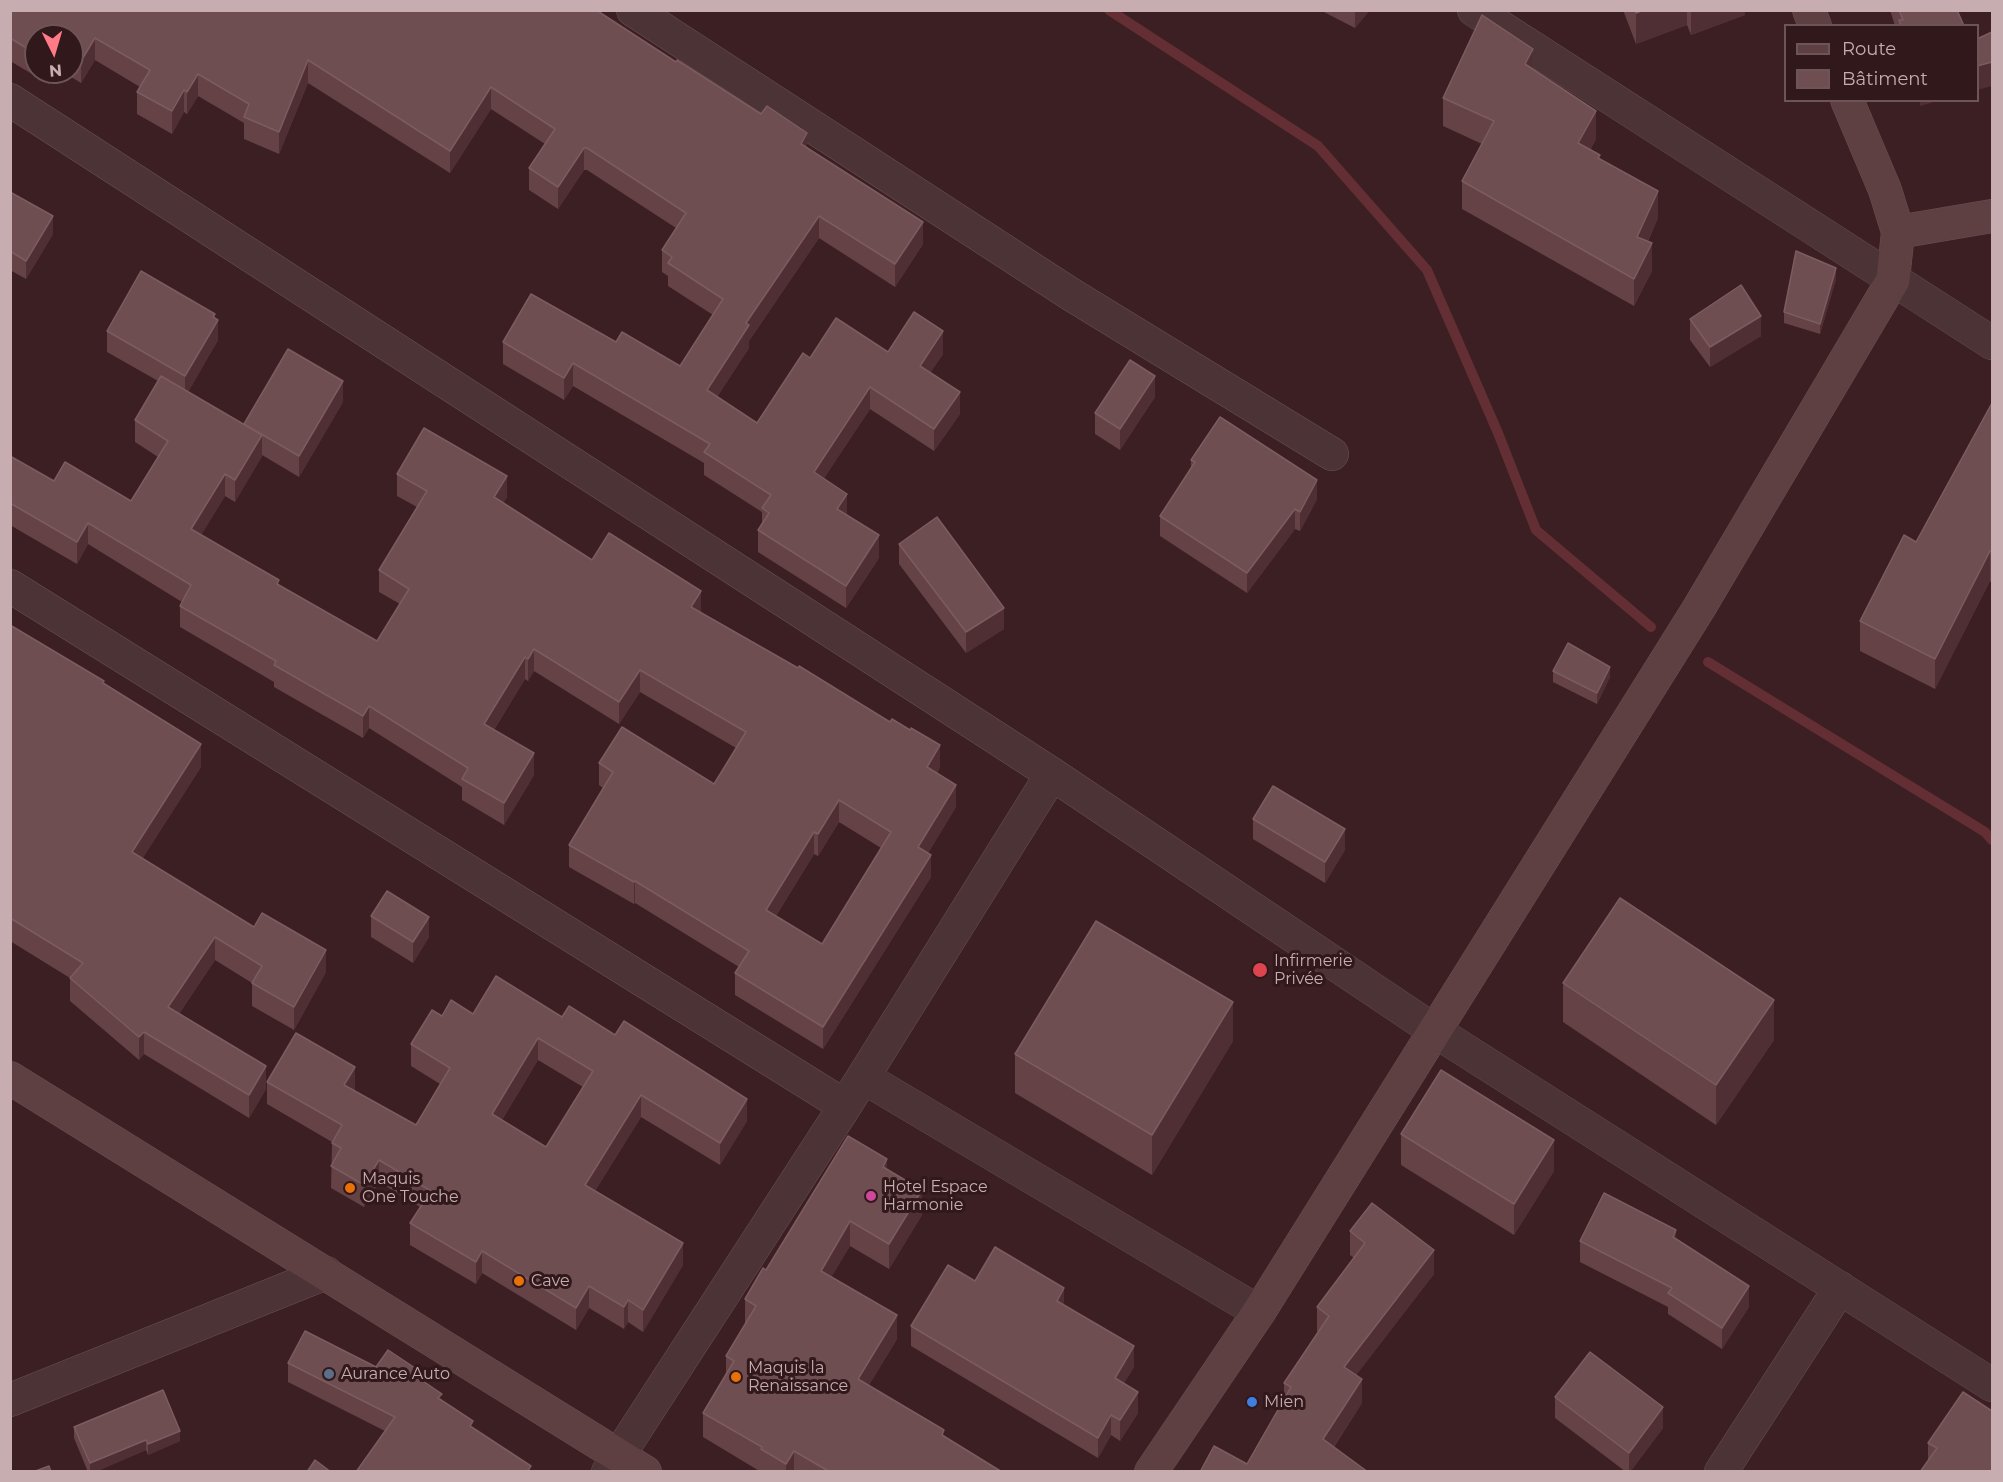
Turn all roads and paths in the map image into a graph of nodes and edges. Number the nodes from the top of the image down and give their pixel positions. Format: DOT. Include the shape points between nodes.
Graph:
graph roads {
  1 [pos="633,10"];
  2 [pos="1474,10"];
  3 [pos="10,100"];
  4 [pos="1848,102"];
  5 [pos="1992,216"];
  6 [pos="1898,232"];
  7 [pos="1893,280"];
  8 [pos="1992,343"];
  9 [pos="1332,454"];
  10 [pos="10,586"];
  11 [pos="1052,774"];
  12 [pos="1435,1031"];
  13 [pos="863,1077"];
  14 [pos="10,1078"];
  15 [pos="845,1106"];
  16 [pos="326,1274"];
  17 [pos="1840,1288"];
  18 [pos="1259,1312"];
  19 [pos="1992,1385"];
  20 [pos="10,1400"];
  21 [pos="624,1466"];
  22 [pos="1151,1472"];
  23 [pos="1721,1472"];
  1 -- 9 [label="street" via="1072,295"];
  2 -- 7 [label="street"];
  3 -- 11 [label="street"];
  4 -- 6 [label="street"];
  5 -- 6 [label="street"];
  6 -- 7 [label="street"];
  7 -- 8 [label="street"];
  7 -- 12 [label="street" via="1699,608"];
  10 -- 15 [label="street"];
  11 -- 12 [label="street"];
  11 -- 13 [label="street"];
  12 -- 17 [label="street"];
  12 -- 18 [label="street"];
  13 -- 15 [label="street"];
  13 -- 18 [label="street"];
  14 -- 16 [label="street"];
  15 -- 21 [label="street"];
  16 -- 20 [label="street"];
  16 -- 21 [label="street"];
  17 -- 19 [label="street"];
  17 -- 23 [label="street"];
  18 -- 22 [label="street"];
}
